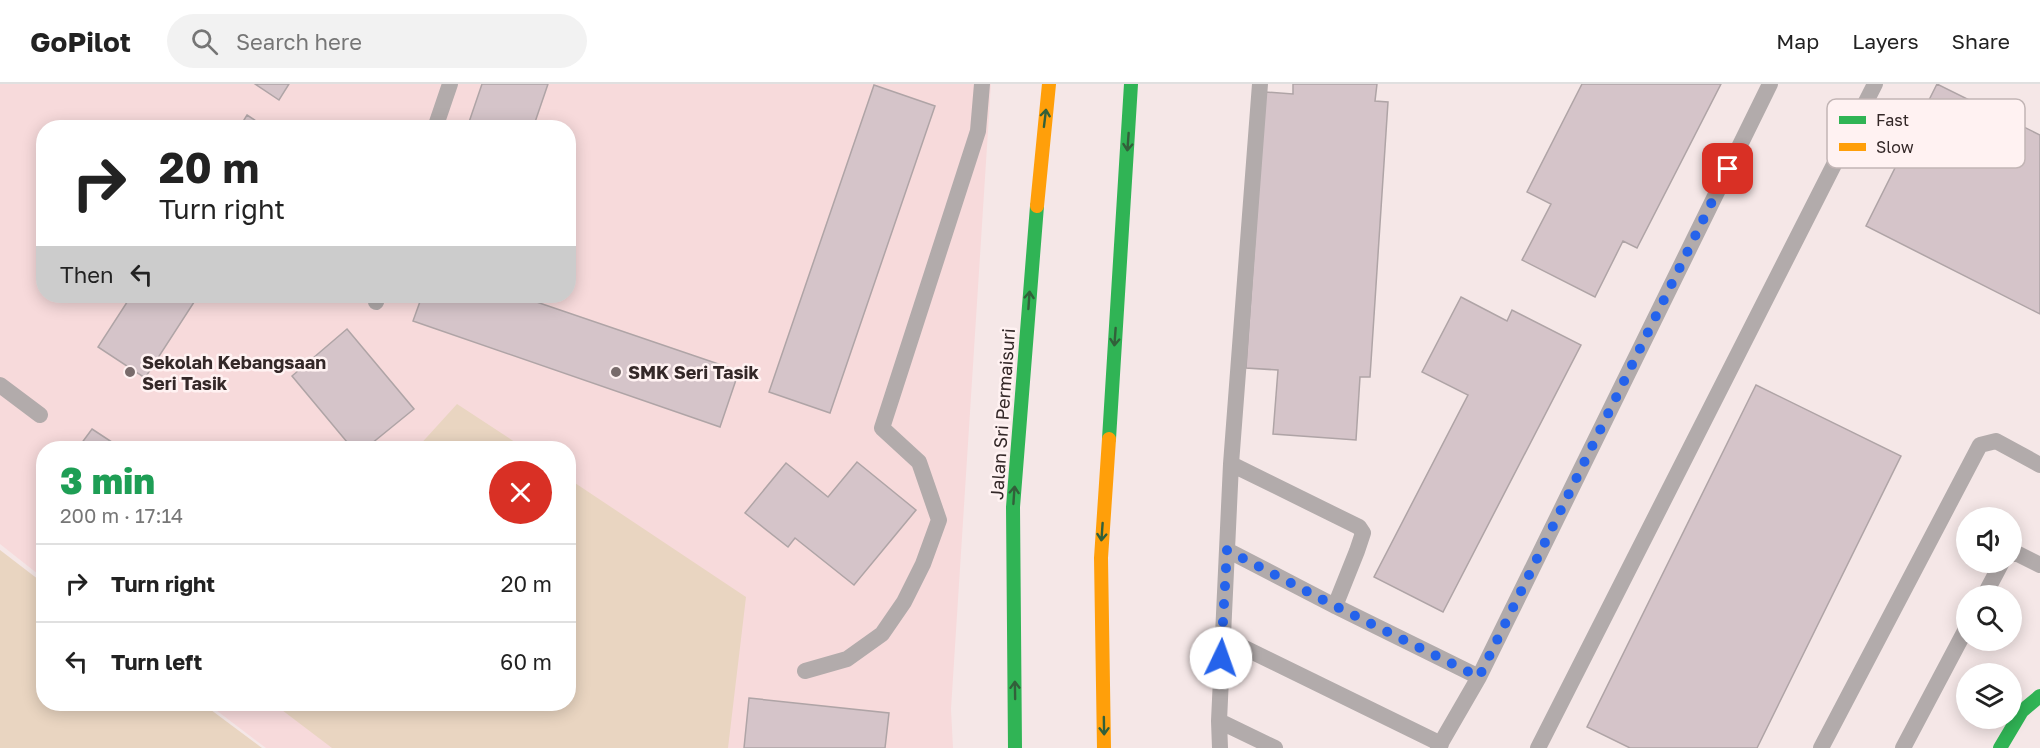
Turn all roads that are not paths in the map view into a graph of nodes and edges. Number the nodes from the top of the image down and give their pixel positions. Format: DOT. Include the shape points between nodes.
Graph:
graph roads {
  1 [pos="450,84"];
  2 [pos="982,84"];
  3 [pos="1049,84"];
  4 [pos="1131,84"];
  5 [pos="1260,84"];
  6 [pos="1770,84"];
  7 [pos="1875,84"];
  8 [pos="1867,99"];
  9 [pos="438,120"];
  10 [pos="1832,168"];
  11 [pos="0,385"];
  12 [pos="40,415"];
  13 [pos="1231,464"];
  14 [pos="2040,465"];
  15 [pos="1227,550"];
  16 [pos="2022,556"];
  17 [pos="2040,565"];
  18 [pos="1335,606"];
  19 [pos="1222,637"];
  20 [pos="1956,648"];
  21 [pos="806,671"];
  22 [pos="1479,677"];
  23 [pos="2040,696"];
  24 [pos="1219,721"];
  25 [pos="1439,746"];
  26 [pos="1015,748"];
  27 [pos="1104,748"];
  28 [pos="1220,748"];
  29 [pos="1275,748"];
  30 [pos="1538,748"];
  31 [pos="1821,748"];
  32 [pos="1903,748"];
  33 [pos="2000,748"];
  1 -- 9 [label="lane"];
  2 -- 21 [label="lane" via="978,131 882,428 919,462 939,520 904,602 882,634 847,659"];
  26 -- 3 [label="main road, Jalan Sri Permaisuri, one-way" via="1013,507"];
  4 -- 27 [label="main road, one-way" via="1101,558"];
  5 -- 13 [label="lane"];
  6 -- 22 [label="lane"];
  7 -- 8 [label="lane"];
  10 -- 30 [label="lane"];
  11 -- 12 [label="lane"];
  13 -- 15 [label="lane"];
  13 -- 18 [label="lane" via="1359,526 1363,533"];
  14 -- 31 [label="lane" via="1996,441 1980,445"];
  15 -- 18 [label="lane"];
  15 -- 19 [label="lane"];
  16 -- 17 [label="lane"];
  18 -- 22 [label="lane"];
  19 -- 24 [label="lane"];
  19 -- 25 [label="lane"];
  20 -- 32 [label="lane"];
  22 -- 25 [label="lane"];
  23 -- 33 [label="main road" via="2033,699 2012,726"];
  24 -- 28 [label="lane"];
  24 -- 29 [label="lane"];
}
